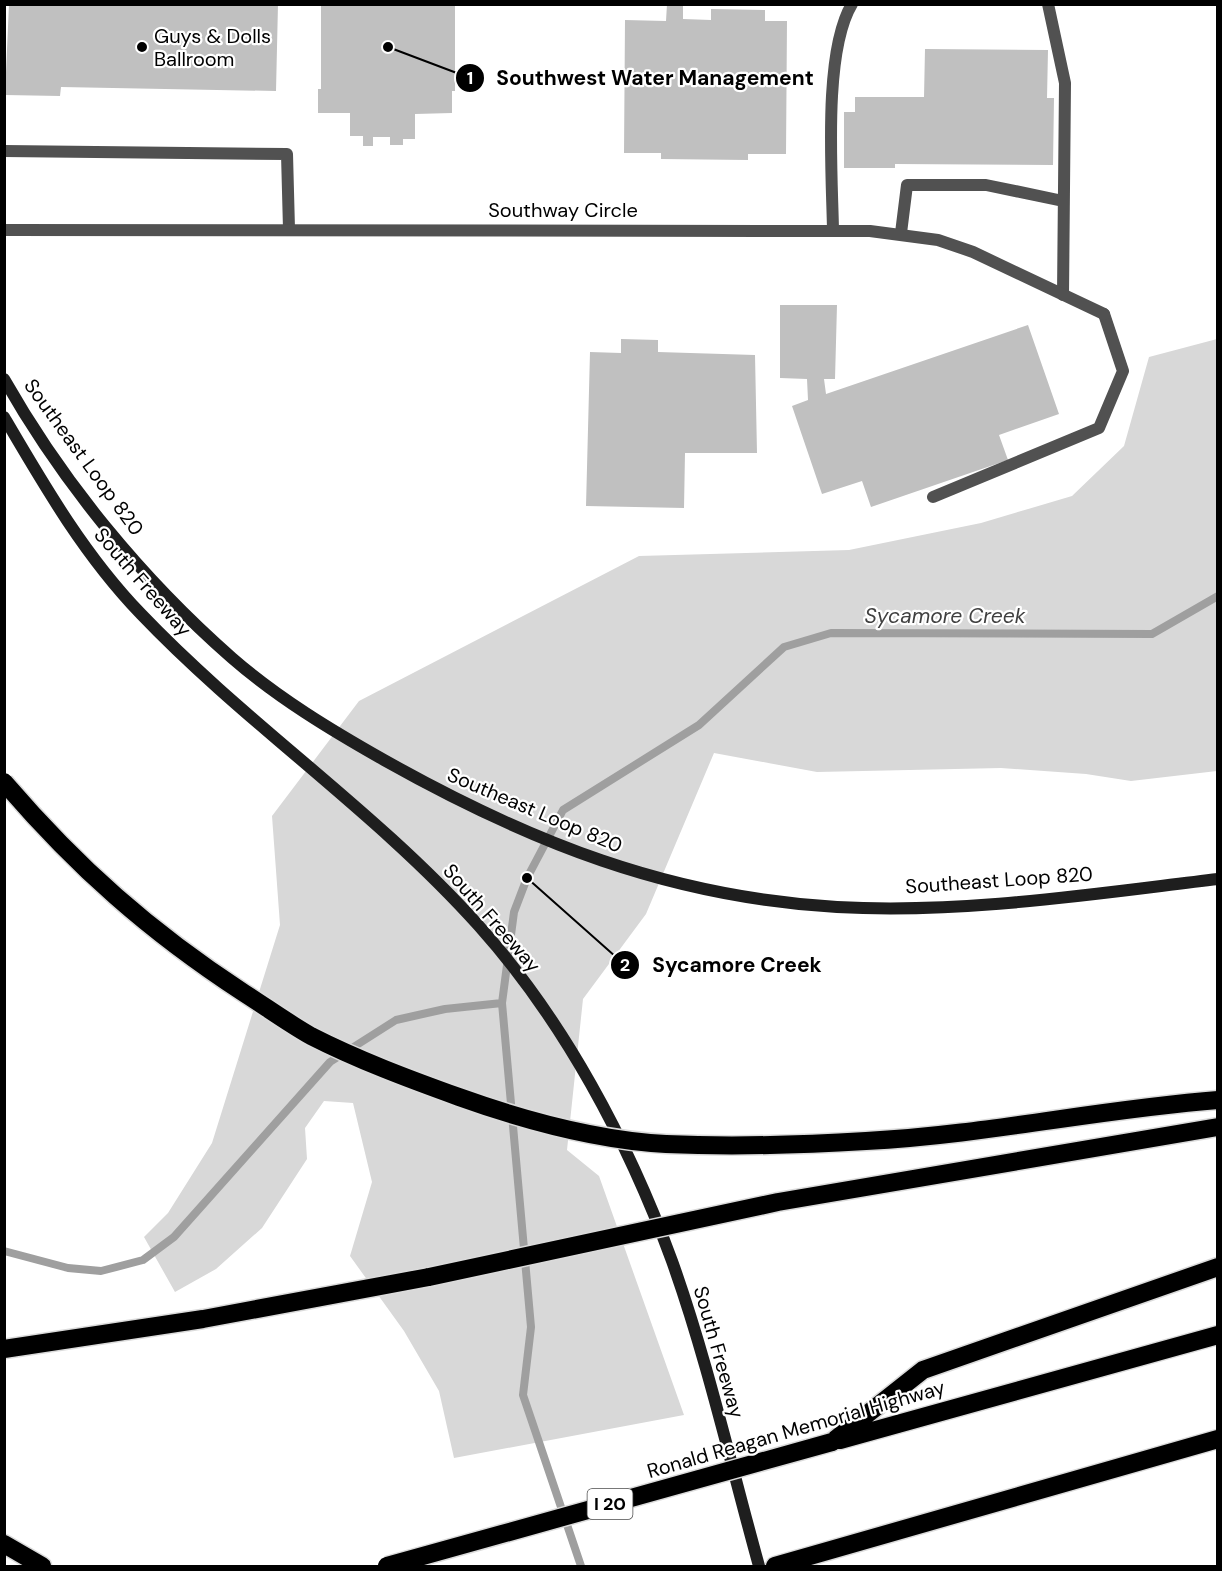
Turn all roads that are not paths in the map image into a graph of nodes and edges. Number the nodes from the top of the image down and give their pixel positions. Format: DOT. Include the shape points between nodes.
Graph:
graph roads {
  1 [pos="852,4"];
  2 [pos="1048,4"];
  3 [pos="4,152"];
  4 [pos="1063,201"];
  5 [pos="289,229"];
  6 [pos="4,230"];
  7 [pos="833,230"];
  8 [pos="901,233"];
  9 [pos="1063,295"];
  10 [pos="4,379"];
  11 [pos="4,417"];
  12 [pos="933,497"];
  13 [pos="4,783"];
  14 [pos="1218,879"];
  15 [pos="1218,1101"];
  16 [pos="1218,1127"];
  17 [pos="1218,1268"];
  18 [pos="1218,1335"];
  19 [pos="4,1348"];
  20 [pos="1218,1438"];
  21 [pos="832,1442"];
  22 [pos="4,1544"];
  23 [pos="42,1566"];
  24 [pos="387,1566"];
  25 [pos="759,1566"];
  26 [pos="775,1566"];
  1 -- 7 [label="street" via="844,18 831,97"];
  2 -- 4 [label="street" via="1065,83"];
  3 -- 5 [label="street" via="287,154"];
  4 -- 8 [label="street" via="986,185 907,185"];
  4 -- 9 [label="street"];
  5 -- 6 [label="street, Southway Circle"];
  5 -- 7 [label="street, Southway Circle"];
  7 -- 8 [label="street, Southway Circle"];
  8 -- 9 [label="street, Southway Circle" via="973,252"];
  9 -- 12 [label="street, Southway Circle" via="1104,314 1123,371 1099,428"];
  10 -- 14 [label="main road, Southeast Loop 820" via="40,438 113,537 230,657 274,692 464,804 616,867 676,884 840,907 1024,902"];
  11 -- 25 [label="main road, South Freeway, bridge" via="60,512 115,585 165,639 249,717 414,860 478,925 560,1036 607,1117 653,1215 685,1302"];
  13 -- 15 [label="highway, bridge" via="75,861 118,901 266,1007 311,1035 374,1064 548,1126 665,1144 870,1141"];
  16 -- 19 [label="highway, bridge" via="778,1202 327,1298"];
  17 -- 21 [label="highway" via="923,1370"];
  18 -- 21 [label="highway, Ronald Reagan Memorial Highway / I 20"];
  20 -- 26 [label="highway"];
  21 -- 24 [label="highway, Ronald Reagan Memorial Highway / I 20, bridge"];
  22 -- 23 [label="highway"];
}
